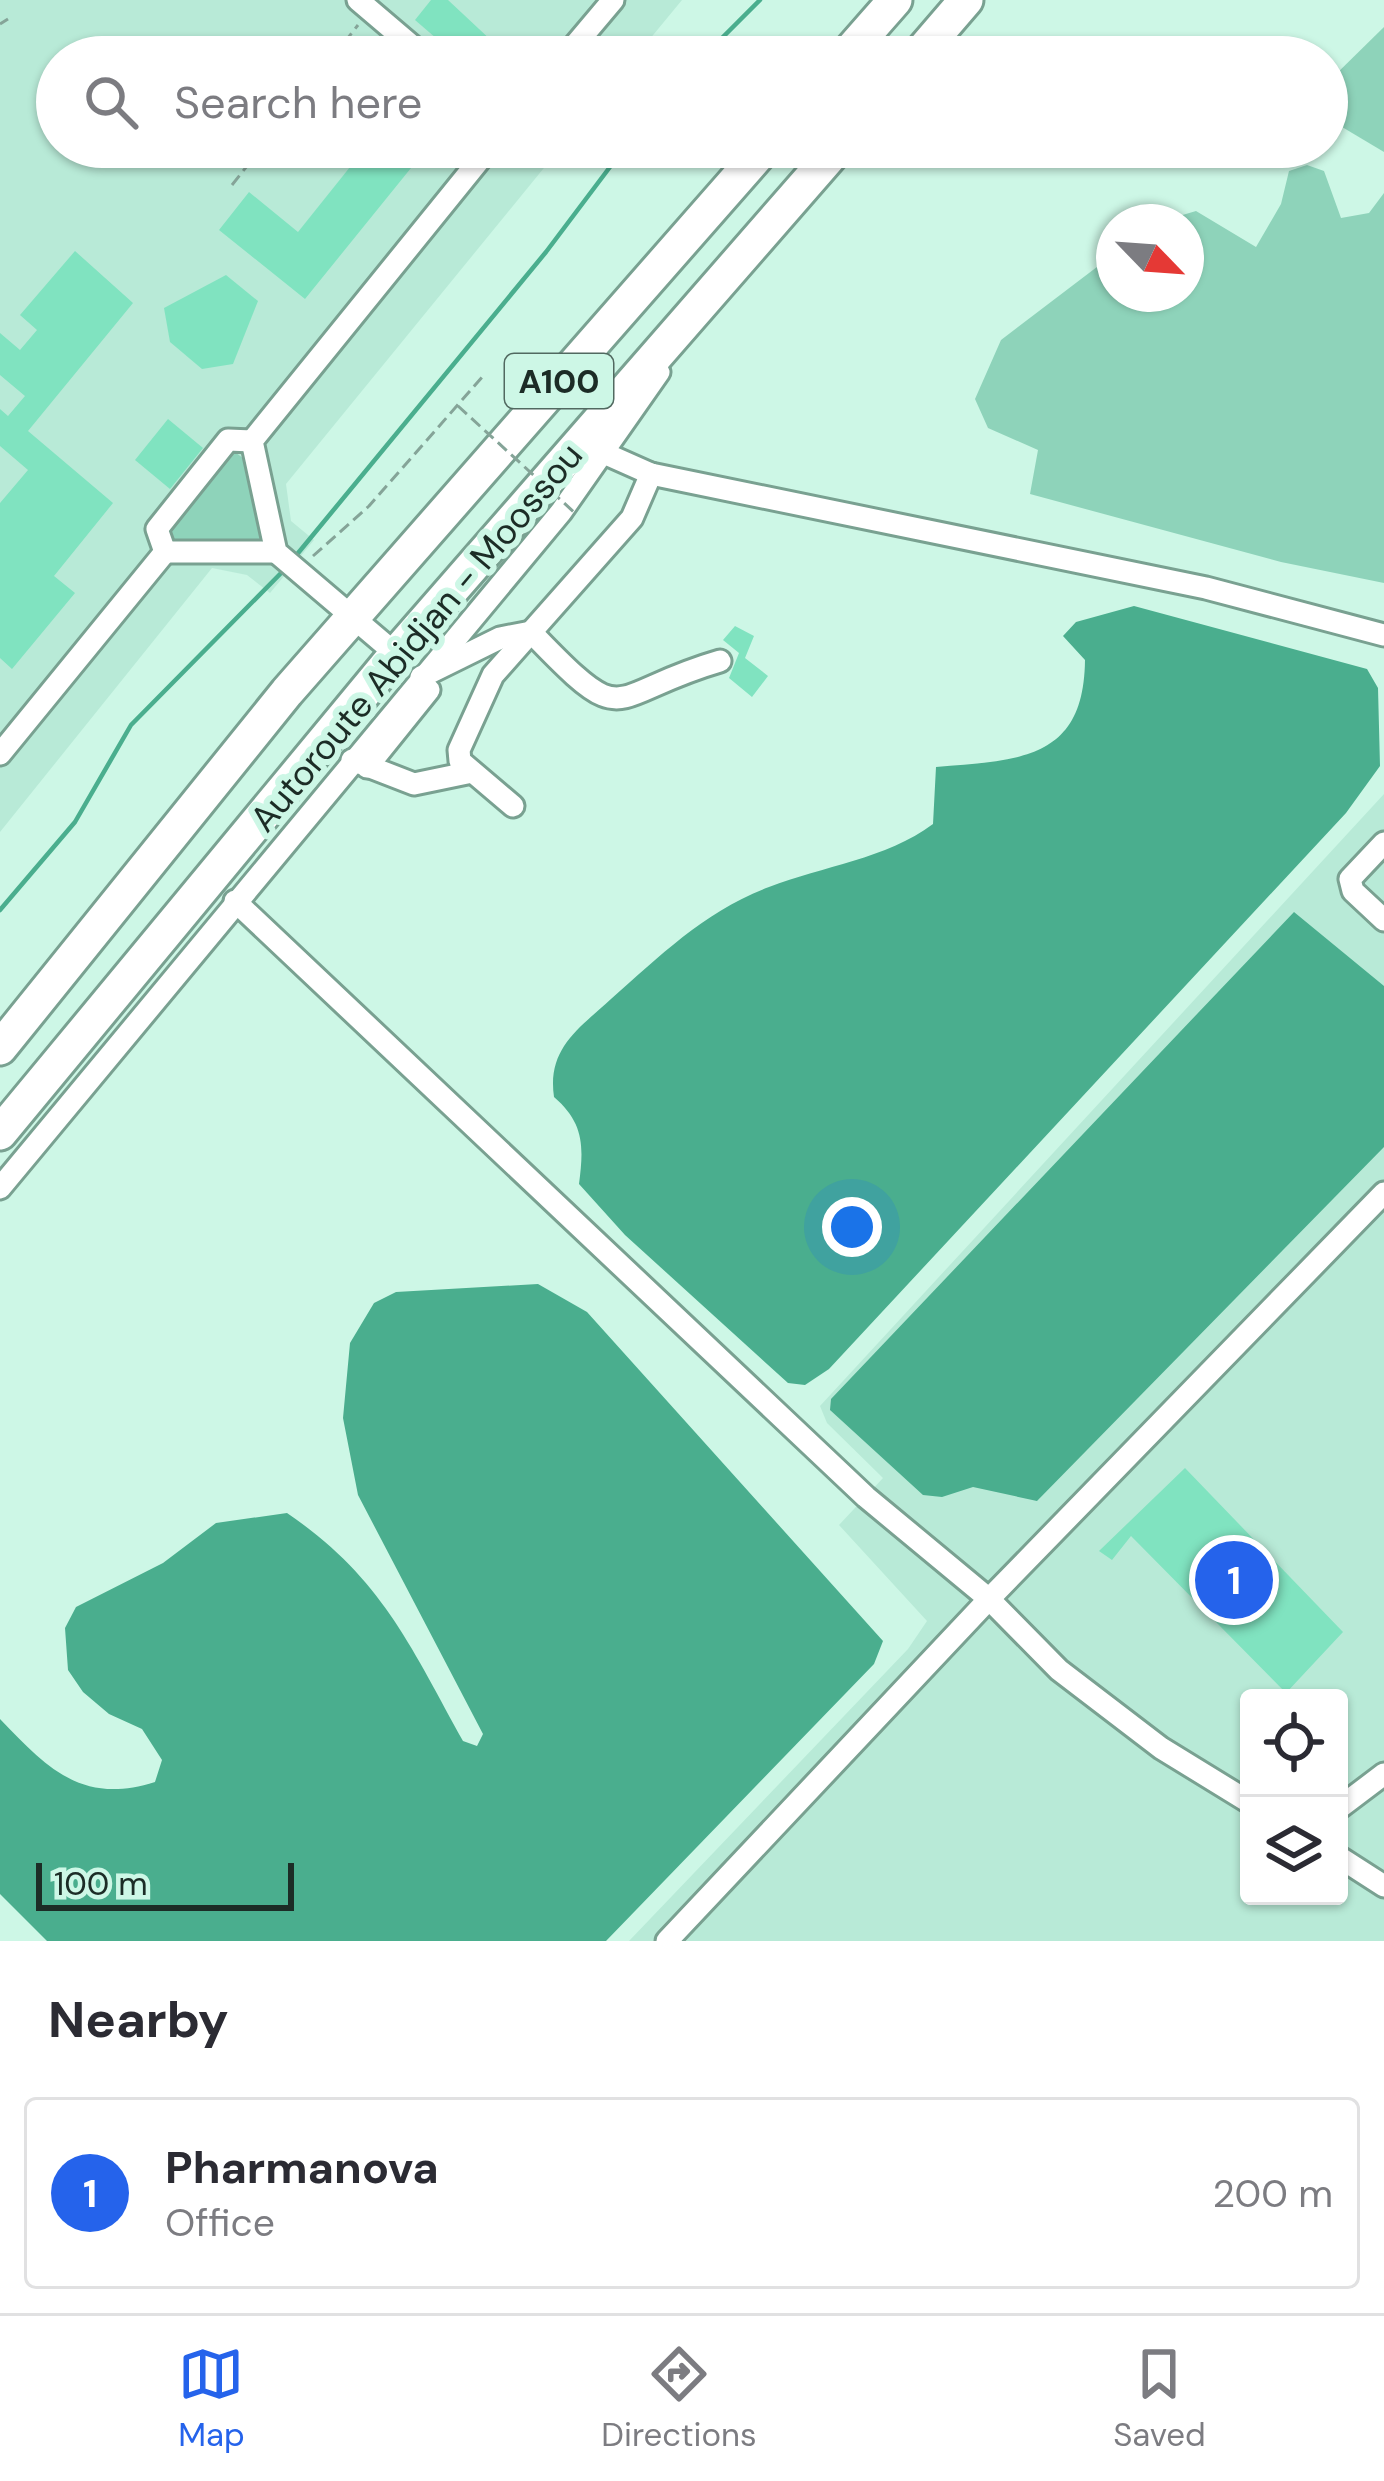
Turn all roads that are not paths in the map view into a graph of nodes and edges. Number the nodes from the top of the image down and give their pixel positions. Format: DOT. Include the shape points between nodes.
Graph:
graph roads {
  1 [pos="895,0"];
  2 [pos="966,0"];
  3 [pos="362,3"];
  4 [pos="601,4"];
  5 [pos="400,36"];
  6 [pos="579,36"];
  7 [pos="863,36"];
  8 [pos="934,36"];
  9 [pos="473,168"];
  10 [pos="747,168"];
  11 [pos="820,168"];
  12 [pos="830,168"];
  13 [pos="252,441"];
  14 [pos="606,454"];
  15 [pos="651,474"];
  16 [pos="165,552"];
  17 [pos="284,559"];
  18 [pos="353,616"];
  19 [pos="466,622"];
  20 [pos="531,632"];
  21 [pos="1384,635"];
  22 [pos="483,646"];
  23 [pos="396,654"];
  24 [pos="720,661"];
  25 [pos="444,670"];
  26 [pos="493,675"];
  27 [pos="421,677"];
  28 [pos="0,754"];
  29 [pos="360,763"];
  30 [pos="472,772"];
  31 [pos="513,806"];
  32 [pos="1384,843"];
  33 [pos="235,901"];
  34 [pos="1384,920"];
  35 [pos="0,1048"];
  36 [pos="0,1133"];
  37 [pos="0,1188"];
  38 [pos="1384,1193"];
  39 [pos="989,1599"];
  40 [pos="1384,1774"];
  41 [pos="1241,1797"];
  42 [pos="1348,1801"];
  43 [pos="1348,1863"];
  44 [pos="1384,1886"];
  45 [pos="667,1941"];
  1 -- 7 [label="highway"];
  2 -- 8 [label="highway"];
  3 -- 5 [label="street"];
  4 -- 6 [label="street"];
  9 -- 13 [label="street"];
  10 -- 18 [label="highway, Autoroute Abidjan - Moossou / A100"];
  11 -- 23 [label="highway, Autoroute Abidjan - Moossou / A100"];
  12 -- 14 [label="street" via="667,359"];
  13 -- 16 [label="street" via="229,440 172,512 158,530"];
  13 -- 17 [label="street"];
  14 -- 15 [label="street"];
  14 -- 19 [label="street"];
  15 -- 20 [label="street" via="632,518"];
  15 -- 21 [label="street" via="1206,588"];
  16 -- 17 [label="street"];
  16 -- 28 [label="street"];
  17 -- 18 [label="street"];
  18 -- 23 [label="street"];
  18 -- 35 [label="highway, Autoroute Abidjan - Moossou / A100"];
  19 -- 22 [label="street"];
  19 -- 27 [label="street"];
  20 -- 22 [label="street"];
  20 -- 24 [label="street" via="609,700"];
  20 -- 26 [label="street"];
  22 -- 25 [label="street"];
  22 -- 26 [label="street"];
  23 -- 36 [label="highway, Autoroute Abidjan - Moossou / A100"];
  25 -- 27 [label="street"];
  25 -- 29 [label="street"];
  26 -- 30 [label="street" via="459,750"];
  27 -- 29 [label="street"];
  29 -- 30 [label="street" via="427,786"];
  29 -- 33 [label="street"];
  30 -- 31 [label="street"];
  32 -- 34 [label="street" via="1350,879"];
  33 -- 37 [label="street"];
  33 -- 39 [label="street" via="866,1497"];
  38 -- 39 [label="street"];
  39 -- 41 [label="street" via="1060,1670 1160,1748"];
  39 -- 45 [label="street"];
  40 -- 42 [label="street"];
  43 -- 44 [label="street"];
}
